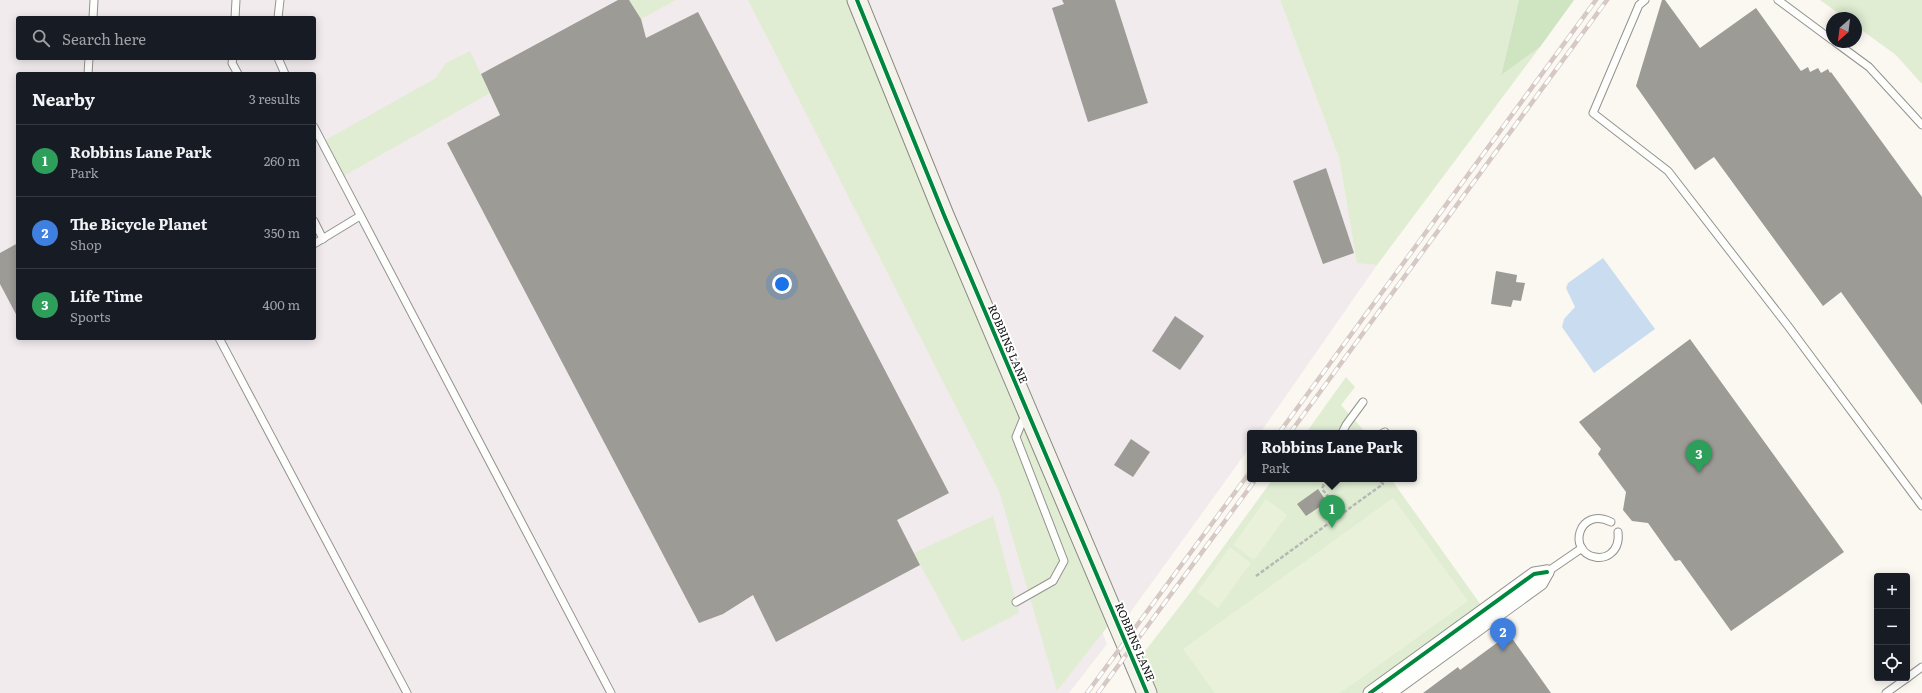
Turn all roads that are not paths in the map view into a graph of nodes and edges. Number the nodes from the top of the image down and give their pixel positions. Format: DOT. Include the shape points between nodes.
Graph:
graph roads {
  1 [pos="94,0"];
  2 [pos="236,0"];
  3 [pos="280,0"];
  4 [pos="858,0"];
  5 [pos="1645,0"];
  6 [pos="1778,0"];
  7 [pos="93,16"];
  8 [pos="235,16"];
  9 [pos="278,16"];
  10 [pos="1826,36"];
  11 [pos="1843,48"];
  12 [pos="89,60"];
  13 [pos="233,60"];
  14 [pos="279,60"];
  15 [pos="88,72"];
  16 [pos="237,72"];
  17 [pos="284,72"];
  18 [pos="1922,125"];
  19 [pos="316,131"];
  20 [pos="360,216"];
  21 [pos="316,225"];
  22 [pos="323,239"];
  23 [pos="316,243"];
  24 [pos="220,340"];
  25 [pos="1363,402"];
  26 [pos="1027,411"];
  27 [pos="1344,430"];
  28 [pos="1922,506"];
  29 [pos="1610,522"];
  30 [pos="1618,532"];
  31 [pos="1582,548"];
  32 [pos="1547,572"];
  33 [pos="1016,602"];
  34 [pos="1922,667"];
  35 [pos="1910,676"];
  36 [pos="1903,681"];
  37 [pos="407,693"];
  38 [pos="611,693"];
  39 [pos="1147,693"];
  40 [pos="1370,693"];
  41 [pos="1389,693"];
  42 [pos="1886,693"];
  1 -- 7 [label="lane"];
  2 -- 8 [label="lane"];
  3 -- 9 [label="lane"];
  4 -- 26 [label="street, ROBBINS LANE" via="944,215"];
  5 -- 28 [label="lane" via="1639,5 1593,113 1668,171"];
  6 -- 10 [label="lane"];
  11 -- 18 [label="lane" via="1869,67"];
  12 -- 15 [label="lane"];
  13 -- 16 [label="lane"];
  14 -- 17 [label="lane"];
  19 -- 20 [label="lane"];
  20 -- 22 [label="lane"];
  20 -- 38 [label="lane"];
  21 -- 22 [label="lane"];
  22 -- 23 [label="lane"];
  24 -- 37 [label="lane"];
  25 -- 27 [label="lane"];
  26 -- 33 [label="lane" via="1016,437 1064,561 1053,581"];
  26 -- 39 [label="street, ROBBINS LANE"];
  29 -- 31 [label="lane" via="1604,518 1593,518 1583,525 1578,536"];
  30 -- 31 [label="lane" via="1616,548 1608,556 1591,556"];
  31 -- 32 [label="lane"];
  32 -- 40 [label="street" via="1534,574"];
  32 -- 41 [label="street" via="1541,583"];
  34 -- 35 [label="lane"];
  36 -- 42 [label="lane"];
}
